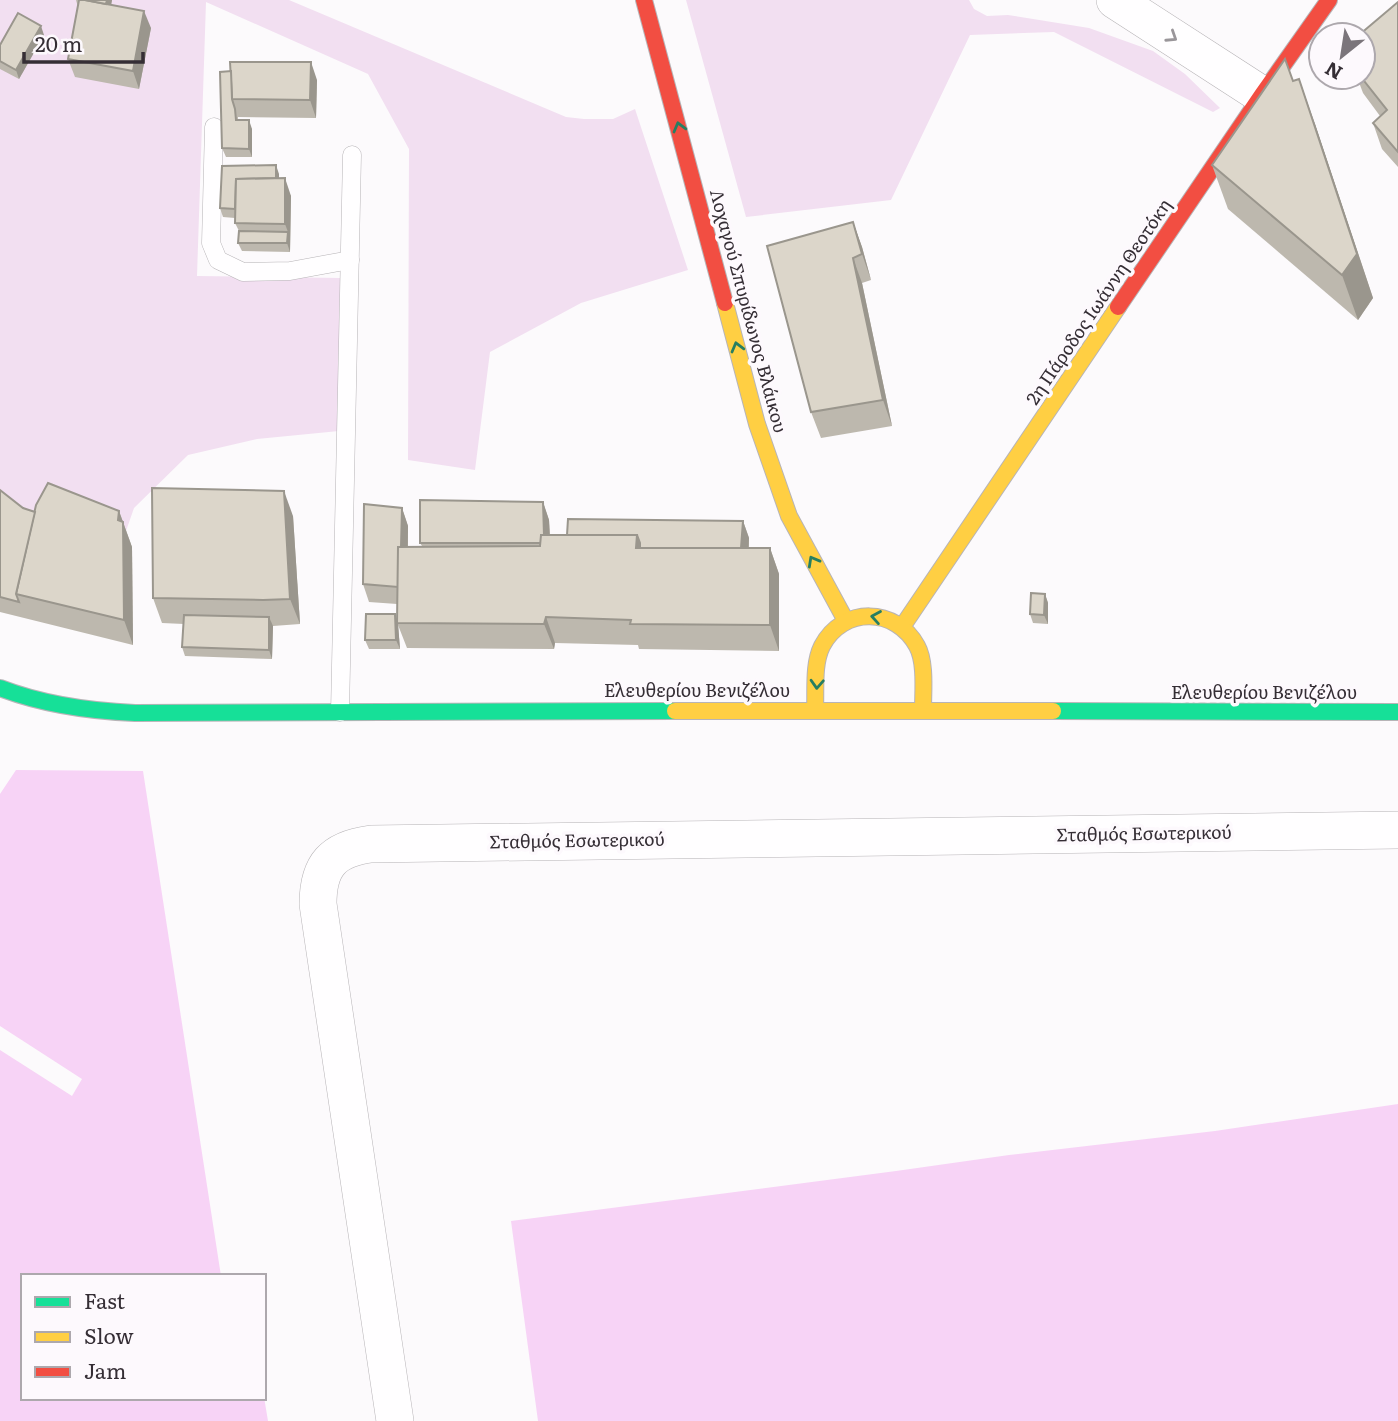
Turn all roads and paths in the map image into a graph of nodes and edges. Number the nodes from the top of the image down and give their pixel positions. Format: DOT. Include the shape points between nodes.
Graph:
graph roads {
  1 [pos="644,0"];
  2 [pos="1115,0"];
  3 [pos="1329,0"];
  4 [pos="1262,95"];
  5 [pos="214,127"];
  6 [pos="352,155"];
  7 [pos="350,260"];
  8 [pos="846,621"];
  9 [pos="902,627"];
  10 [pos="0,688"];
  11 [pos="815,710"];
  12 [pos="923,710"];
  13 [pos="340,712"];
  14 [pos="1398,712"];
  15 [pos="1398,831"];
  16 [pos="395,1421"];
  8 -- 1 [label="main road, Λοχαγού Σπυρίδωνος Βλάικου, one-way" via="789,516 757,424"];
  2 -- 4 [label="street, one-way"];
  3 -- 4 [label="main road, 2η Πάροδος Ιωάννη Θεοτόκη"];
  4 -- 9 [label="main road, 2η Πάροδος Ιωάννη Θεοτόκη"];
  5 -- 7 [label="lane" via="211,243 218,260 243,272 290,271"];
  6 -- 7 [label="lane"];
  7 -- 13 [label="lane"];
  9 -- 8 [label="main road, one-way" via="883,616 862,615"];
  8 -- 11 [label="main road, one-way" via="833,629 821,648"];
  9 -- 12 [label="main road" via="918,647"];
  10 -- 13 [label="main road, Ελευθερίου Βενιζέλου" via="65,708 102,712"];
  11 -- 12 [label="main road, Ελευθερίου Βενιζέλου"];
  11 -- 13 [label="main road, Ελευθερίου Βενιζέλου"];
  12 -- 14 [label="main road, Ελευθερίου Βενιζέλου"];
  15 -- 16 [label="street, Σταθμός Εσωτερικού" via="371,844 340,853 322,875 318,904"];
}
